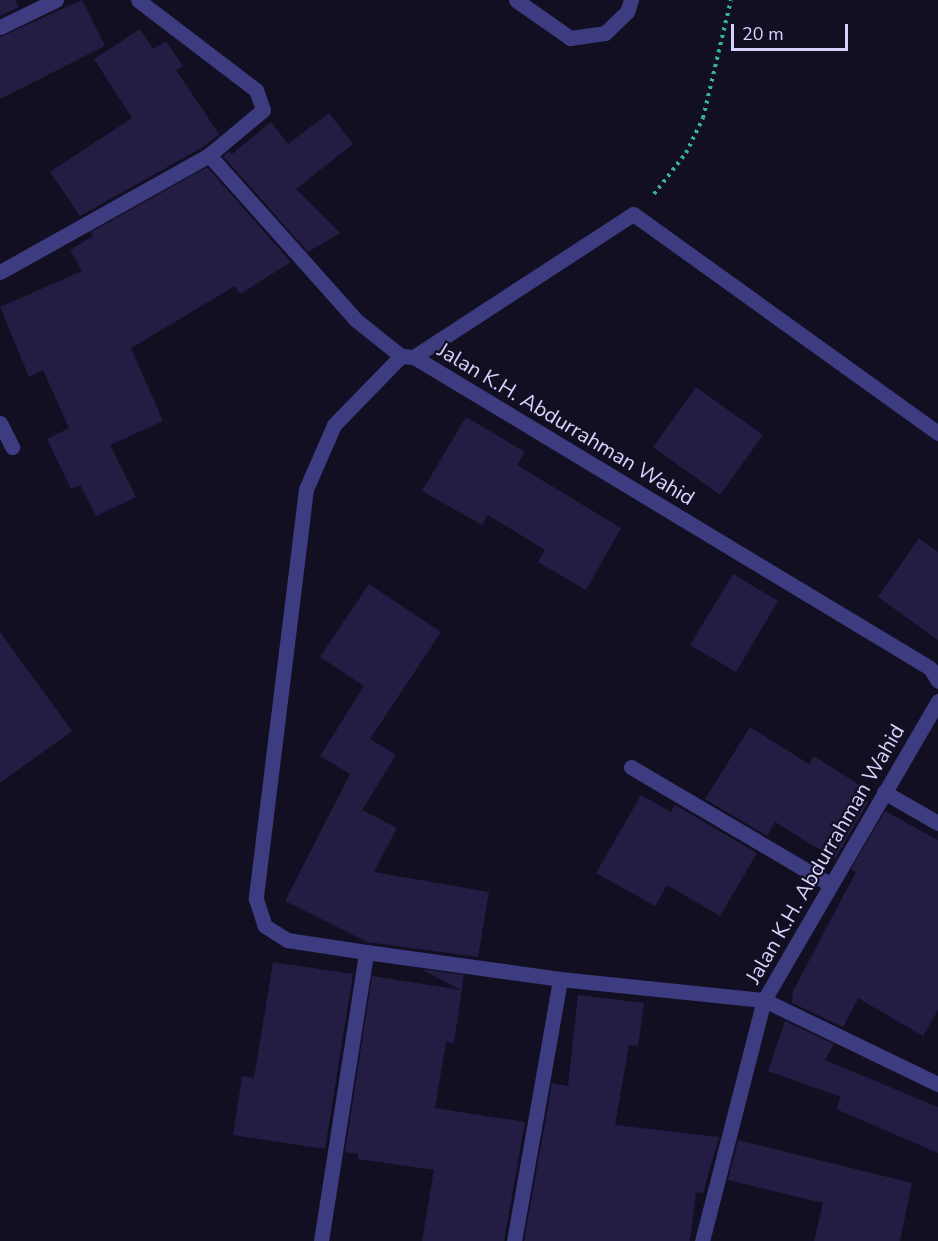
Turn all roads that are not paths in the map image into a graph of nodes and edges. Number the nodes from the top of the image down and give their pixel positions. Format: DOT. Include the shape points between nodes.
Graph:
graph roads {
  1 [pos="56,0"];
  2 [pos="138,0"];
  3 [pos="516,0"];
  4 [pos="631,0"];
  5 [pos="0,27"];
  6 [pos="209,154"];
  7 [pos="0,272"];
  8 [pos="408,357"];
  9 [pos="0,423"];
  10 [pos="938,433"];
  11 [pos="12,447"];
  12 [pos="938,681"];
  13 [pos="938,701"];
  14 [pos="631,767"];
  15 [pos="884,792"];
  16 [pos="938,823"];
  17 [pos="831,885"];
  18 [pos="366,952"];
  19 [pos="560,979"];
  20 [pos="764,1000"];
  21 [pos="938,1084"];
  22 [pos="321,1241"];
  23 [pos="514,1241"];
  24 [pos="702,1241"];
  1 -- 5 [label="street"];
  2 -- 6 [label="street" via="261,95 263,110 258,117"];
  3 -- 4 [label="street" via="570,38 605,33 627,12"];
  6 -- 7 [label="street"];
  6 -- 8 [label="street" via="356,320"];
  8 -- 10 [label="street, Jalan K.H. Abdurrahman Wahid" via="633,214"];
  8 -- 12 [label="street, Jalan K.H. Abdurrahman Wahid" via="930,668"];
  8 -- 18 [label="street" via="334,425 306,489 256,899 265,926 275,934"];
  9 -- 11 [label="street"];
  13 -- 15 [label="street, Jalan K.H. Abdurrahman Wahid"];
  14 -- 17 [label="street"];
  15 -- 16 [label="street"];
  15 -- 17 [label="street, Jalan K.H. Abdurrahman Wahid"];
  17 -- 20 [label="street, Jalan K.H. Abdurrahman Wahid"];
  18 -- 19 [label="street"];
  18 -- 22 [label="street"];
  19 -- 20 [label="street"];
  19 -- 23 [label="street"];
  20 -- 21 [label="street"];
  20 -- 24 [label="street, Jalan K.H. Abdurrahman Wahid"];
}
